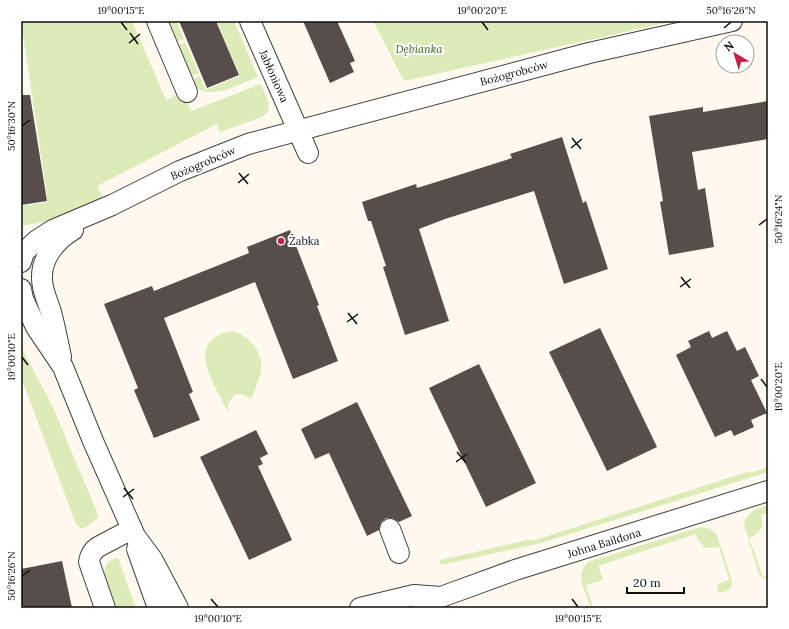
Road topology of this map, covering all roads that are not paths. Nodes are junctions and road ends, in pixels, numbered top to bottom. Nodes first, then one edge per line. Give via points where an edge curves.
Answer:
1 (157, 21) edge
2 (250, 21) edge
3 (732, 21) edge
4 (187, 92) dead end
5 (298, 130) junction
6 (308, 153) dead end
7 (112, 205) junction
8 (21, 262) edge
9 (21, 289) edge
10 (63, 368) junction
11 (768, 491) edge
12 (390, 529) dead end
13 (133, 532) junction
14 (399, 553) dead end
15 (441, 597) junction
16 (105, 608) edge
17 (158, 608) edge
18 (178, 608) edge
19 (360, 608) edge
20 (422, 608) edge

1 - 4 street
2 - 5 street, Jabłoniowa
3 - 5 street, Bożogrobców via 589,52
5 - 6 street
5 - 7 street, Bożogrobców via 248,144 180,171
7 - 8 street, Bożogrobców via 54,230 36,241 24,252
7 - 10 street, Bożogrobców via 56,243 43,268 42,280
9 - 10 street, Bożogrobców via 36,327
10 - 13 street, Bożogrobców
11 - 15 street, Johna Baildona via 515,570
12 - 14 street
13 - 16 street via 98,547 89,558
13 - 17 street, Bożogrobców via 139,558
13 - 18 street, Bożogrobców via 152,559
15 - 19 street, Johna Baildona via 414,595
15 - 20 street, Johna Baildona

